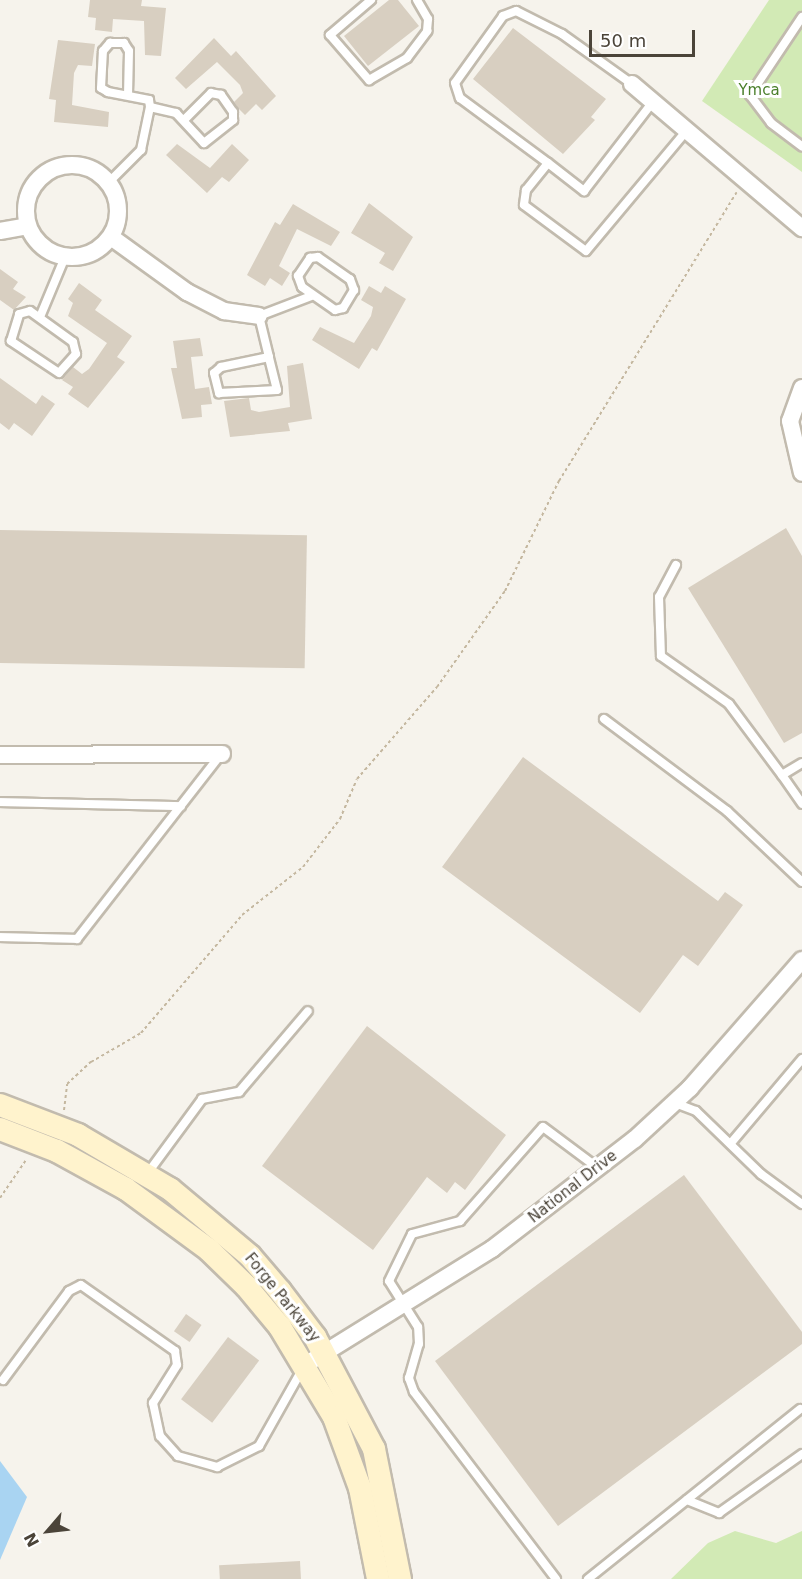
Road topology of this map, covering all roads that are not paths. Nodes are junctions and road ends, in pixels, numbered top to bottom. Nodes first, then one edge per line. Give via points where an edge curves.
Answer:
1 (371, 0) edge
2 (417, 0) edge
3 (802, 17) edge
4 (632, 84) joint
5 (128, 95) junction
6 (652, 103) junction
7 (150, 107) junction
8 (184, 120) junction
9 (687, 130) junction
10 (802, 146) edge
11 (548, 163) junction
12 (108, 183) junction
13 (28, 226) junction
14 (802, 228) edge
15 (0, 231) edge
16 (111, 237) junction
17 (65, 257) junction
18 (311, 296) junction
19 (259, 316) junction
20 (40, 317) junction
21 (269, 357) junction
22 (802, 388) edge
23 (802, 473) edge
24 (676, 565) dead end
25 (604, 719) dead end
26 (222, 754) joint
27 (0, 755) edge
28 (802, 764) edge
29 (782, 775) junction
30 (0, 802) edge
31 (802, 804) edge
32 (181, 806) junction
33 (802, 882) edge
34 (0, 937) edge
35 (802, 960) edge
36 (308, 1011) dead end
37 (802, 1059) edge
38 (675, 1102) junction
39 (0, 1105) edge
40 (59, 1121) junction
41 (0, 1129) edge
42 (731, 1143) junction
43 (35, 1148) junction
44 (598, 1168) junction
45 (147, 1174) junction
46 (133, 1194) junction
47 (802, 1204) edge
48 (402, 1307) junction
49 (324, 1353) junction
50 (305, 1365) junction
51 (3, 1380) dead end
52 (800, 1409) dead end
53 (802, 1454) edge
54 (687, 1500) junction
55 (378, 1579) edge
56 (400, 1579) edge
57 (556, 1579) edge
58 (588, 1579) edge

1 - 2 lane via 330,35 369,80 407,58 427,31 428,18
3 - 10 lane via 750,95 771,123
4 - 6 street
4 - 11 lane via 527,12 503,16 455,83 460,98
5 - 5 lane via 102,88 104,51 110,43 124,43 129,51
5 - 7 lane via 149,100
6 - 9 street
6 - 11 lane via 584,191
7 - 8 lane via 166,107
7 - 12 lane via 141,150
8 - 8 lane via 204,143 233,120 233,111 221,95 210,93
9 - 11 lane via 586,251 524,206 526,190
9 - 14 street
12 - 13 street via 85,167 57,167 44,174 28,197
12 - 16 street via 118,209
13 - 15 street
13 - 17 street via 42,246
16 - 17 street via 91,254
16 - 19 street via 187,292 224,311
17 - 20 lane
18 - 18 lane via 298,276 310,258 318,257 350,279 354,290 344,308 335,310
18 - 19 lane
19 - 21 lane
20 - 20 lane via 30,311 19,314 11,341 59,373 76,354 73,342
21 - 21 lane via 277,390 219,393 214,373 220,367
22 - 23 street via 790,421
24 - 29 lane via 659,597 661,656 729,704
25 - 33 lane via 727,811
26 - 27 street
26 - 32 lane
28 - 29 lane
29 - 31 lane
30 - 32 lane
32 - 34 lane via 77,939
35 - 38 street, National Drive
36 - 45 lane via 239,1092 202,1099
37 - 42 lane
38 - 42 lane via 696,1111
38 - 44 street, National Drive
39 - 40 street, Forge Parkway
40 - 43 lane
40 - 45 street, Forge Parkway
41 - 43 street, Forge Parkway
42 - 47 lane
43 - 46 street, Forge Parkway
44 - 48 street, National Drive via 492,1249
44 - 48 lane via 543,1126 460,1221 412,1234 389,1281
45 - 46 lane
45 - 49 street, Forge Parkway via 250,1256
46 - 50 street, Forge Parkway via 238,1279
48 - 49 street, National Drive
48 - 57 lane via 418,1327 420,1344 409,1378 414,1392
49 - 50 street, National Drive
49 - 56 street, Forge Parkway via 374,1449
50 - 51 lane via 259,1446 217,1467 178,1456 160,1436 153,1403 177,1365 175,1351 81,1285 69,1291
50 - 55 street, Forge Parkway via 334,1417 360,1488
52 - 54 lane
53 - 54 lane via 719,1513
54 - 58 lane

